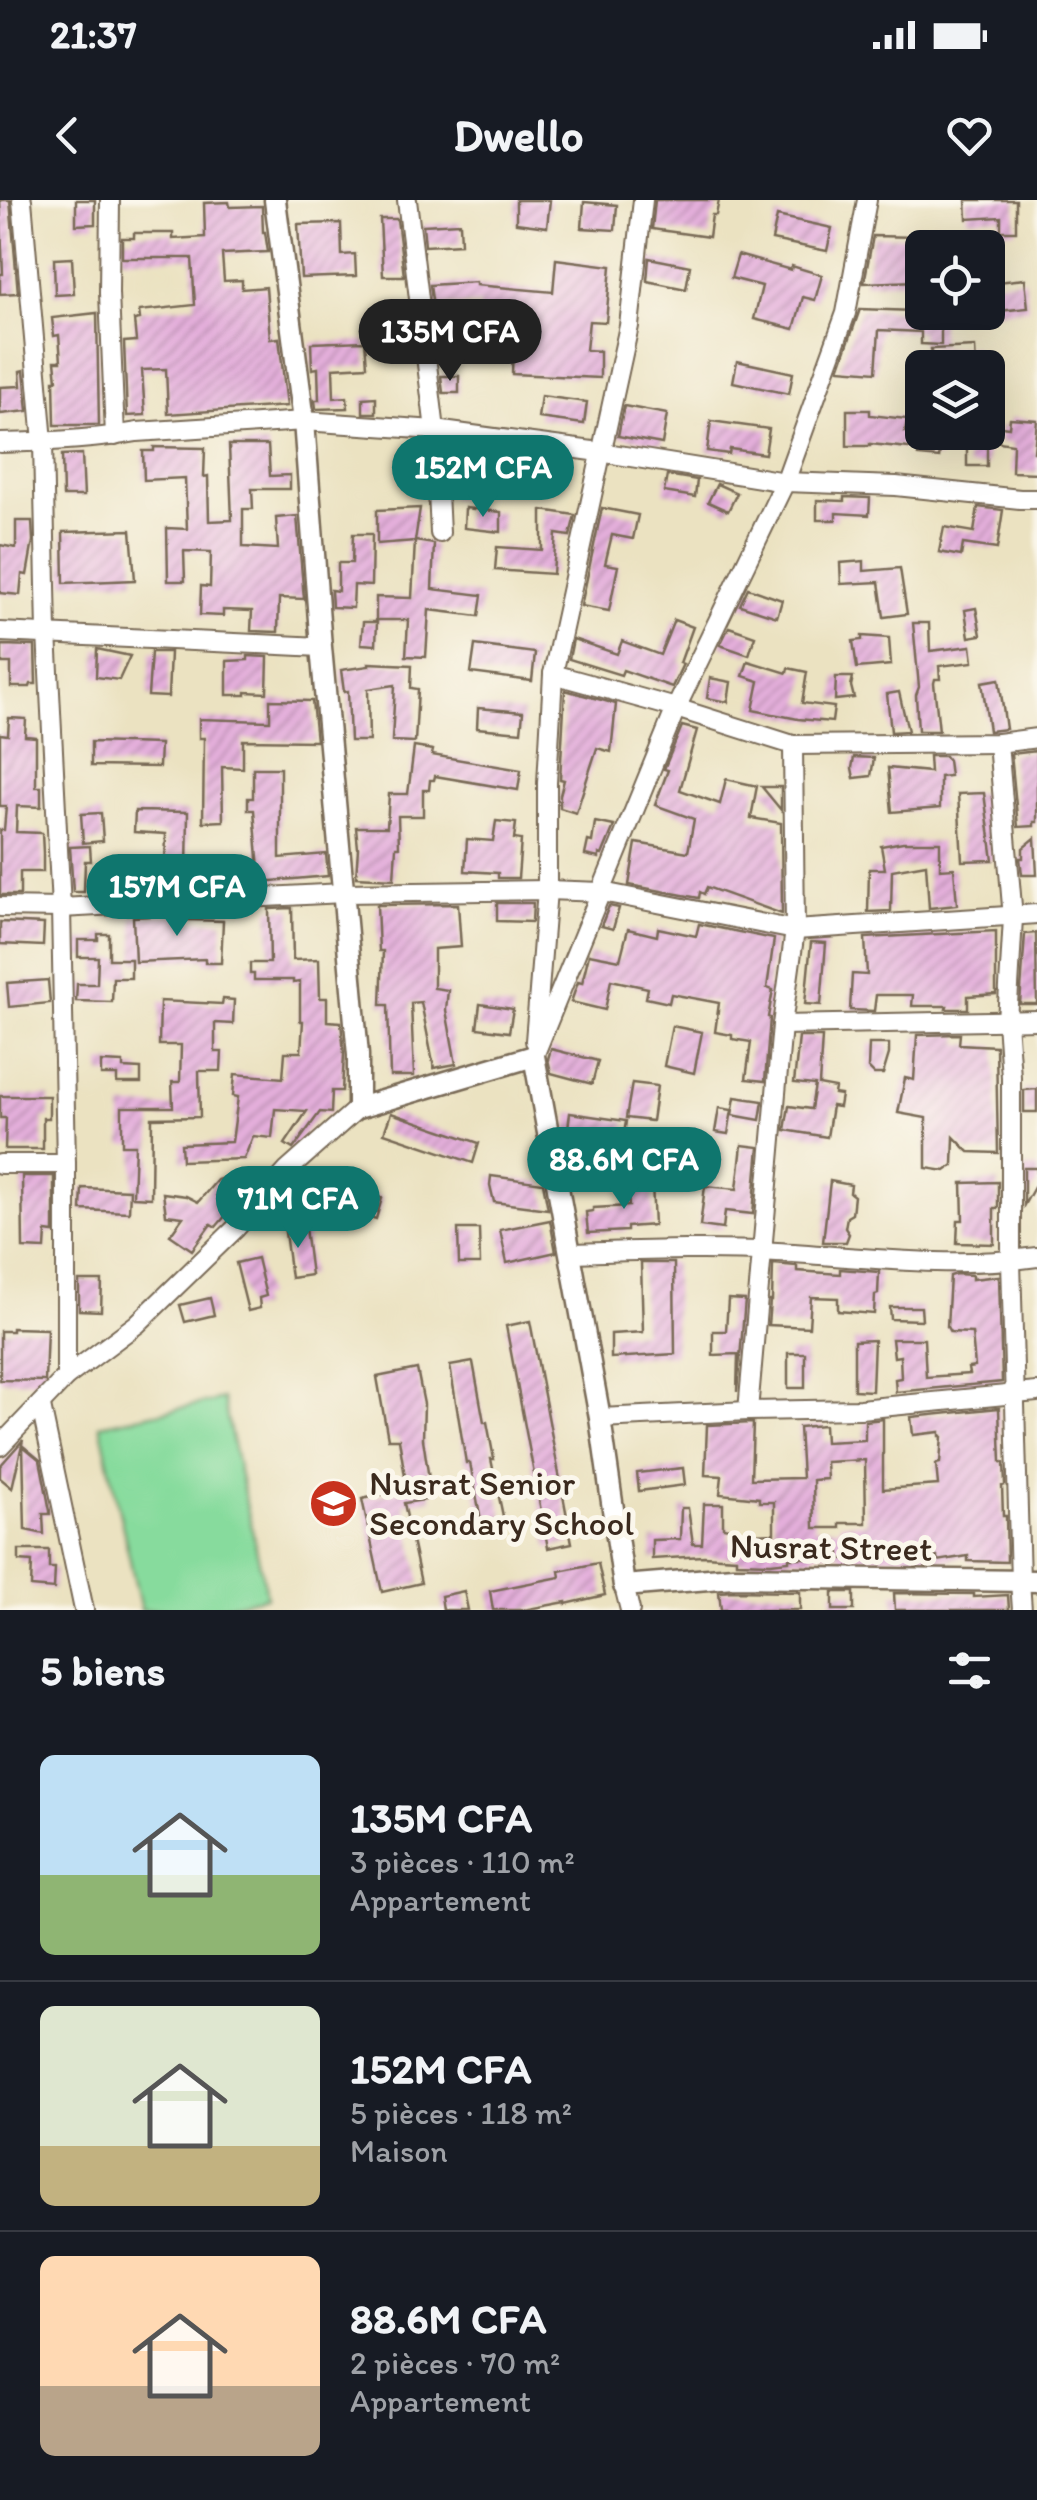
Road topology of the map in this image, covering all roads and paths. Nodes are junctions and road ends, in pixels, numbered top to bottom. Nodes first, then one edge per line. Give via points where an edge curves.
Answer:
1 (22, 200) edge
2 (110, 200) edge
3 (275, 200) edge
4 (407, 200) edge
5 (642, 200) edge
6 (867, 200) edge
7 (304, 422) junction
8 (435, 430) junction
9 (115, 436) junction
10 (43, 442) junction
11 (0, 443) edge
12 (600, 452) junction
13 (786, 482) junction
14 (1037, 499) edge
15 (440, 533) dead end
16 (0, 632) edge
17 (46, 632) junction
18 (321, 647) junction
19 (553, 674) junction
20 (676, 708) junction
21 (1037, 738) edge
22 (998, 743) junction
23 (792, 746) junction
24 (547, 890) junction
25 (602, 892) junction
26 (343, 893) junction
27 (0, 907) edge
28 (61, 908) junction
29 (1037, 914) edge
30 (1014, 918) junction
31 (796, 930) junction
32 (1007, 1020) junction
33 (1037, 1020) edge
34 (782, 1025) junction
35 (534, 1056) junction
36 (358, 1108) junction
37 (0, 1164) edge
38 (66, 1164) junction
39 (763, 1252) junction
40 (570, 1253) junction
41 (1037, 1257) edge
42 (1011, 1261) junction
43 (66, 1377) junction
44 (1037, 1392) edge
45 (1016, 1393) junction
46 (41, 1406) junction
47 (748, 1411) junction
48 (600, 1418) junction
49 (0, 1446) edge
50 (1028, 1581) edge
51 (624, 1586) junction
52 (626, 1609) edge
53 (84, 1610) edge
54 (1022, 1610) edge

1 - 10 street
2 - 9 street
3 - 7 street
4 - 8 street
5 - 12 street via 629,326
6 - 13 street via 846,313
7 - 8 street
7 - 9 street
7 - 18 street
8 - 12 street
8 - 15 street
9 - 10 street
10 - 11 street
10 - 17 street
12 - 13 street
12 - 19 street
13 - 14 street
13 - 20 street
16 - 17 street
17 - 18 street
17 - 28 street
18 - 26 street
19 - 20 street
19 - 24 street
20 - 23 street
20 - 25 street
21 - 22 street
22 - 23 street
22 - 30 street
23 - 31 street
24 - 25 street
24 - 26 street
24 - 35 street
25 - 31 street
25 - 35 street
26 - 28 street
26 - 36 street
27 - 28 street
28 - 38 street
29 - 30 street
30 - 31 street
30 - 32 street
31 - 34 street
32 - 33 street
32 - 34 street
32 - 42 street
34 - 39 street
35 - 36 street
35 - 40 street
36 - 43 street via 137,1324
37 - 38 street
38 - 43 street
39 - 40 street
39 - 42 street
39 - 47 street
40 - 48 street
41 - 42 street
42 - 45 street
43 - 46 street
44 - 45 street
45 - 47 street
45 - 50 street
46 - 49 street
46 - 53 street
47 - 48 street
48 - 51 street
50 - 51 street, Nusrat Street via 732,1577
50 - 54 street
51 - 52 street

